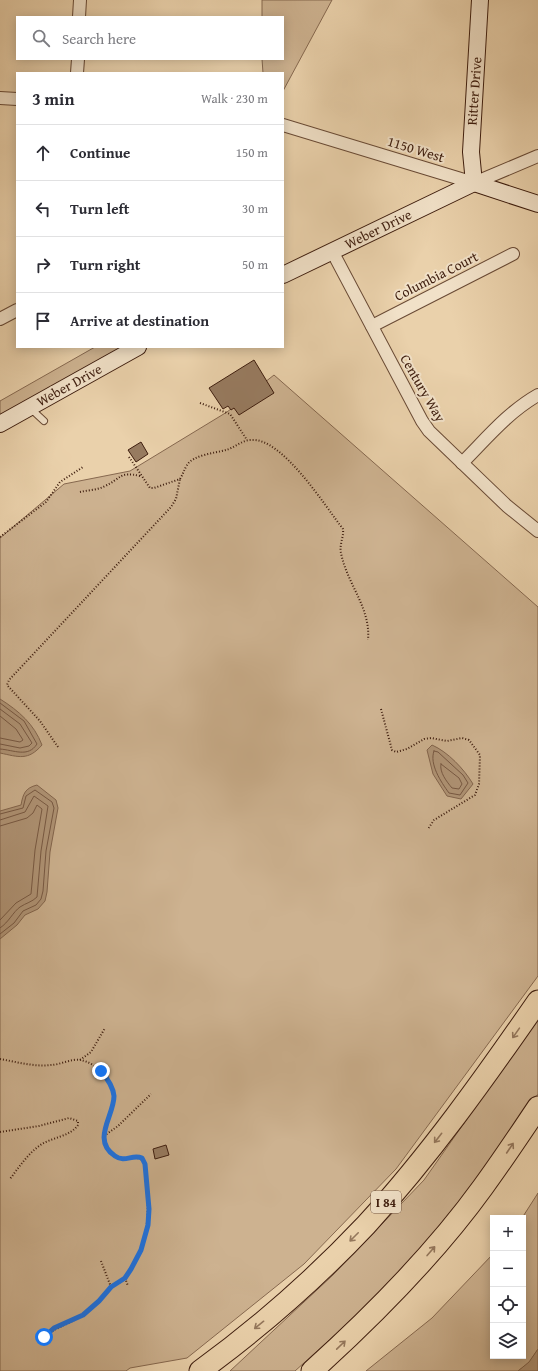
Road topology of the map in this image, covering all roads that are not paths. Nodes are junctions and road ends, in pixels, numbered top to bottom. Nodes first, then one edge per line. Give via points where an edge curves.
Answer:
1 (80, 0) edge
2 (480, 0) edge
3 (79, 16) edge
4 (78, 60) edge
5 (77, 72) edge
6 (0, 98) edge
7 (16, 99) edge
8 (284, 125) edge
9 (538, 156) edge
10 (474, 182) junction
11 (538, 204) edge
12 (332, 251) junction
13 (513, 254) dead end
14 (284, 275) edge
15 (16, 311) edge
16 (0, 319) edge
17 (372, 326) junction
18 (136, 348) edge
19 (538, 395) edge
20 (31, 409) junction
21 (44, 421) dead end
22 (0, 424) edge
23 (462, 463) junction
24 (538, 532) edge
25 (538, 1001) edge
26 (538, 1107) edge
27 (200, 1371) edge
28 (312, 1371) edge

1 - 3 street
2 - 10 street, Ritter Drive via 471,152
4 - 5 street
6 - 7 street
8 - 10 street, 1150 West
9 - 10 street
10 - 11 street
10 - 12 street, Weber Drive
12 - 14 street, Weber Drive
12 - 17 street, Century Way
13 - 17 street, Columbia Court
15 - 16 street
17 - 23 street, Century Way via 422,420
18 - 20 street, Weber Drive
19 - 23 street via 508,416
20 - 21 lane
20 - 22 street, Weber Drive
23 - 24 street, Century Way
25 -> 27 highway, I 84 via 476,1089 366,1225 261,1323
28 -> 26 highway via 395,1292 440,1241 482,1188

